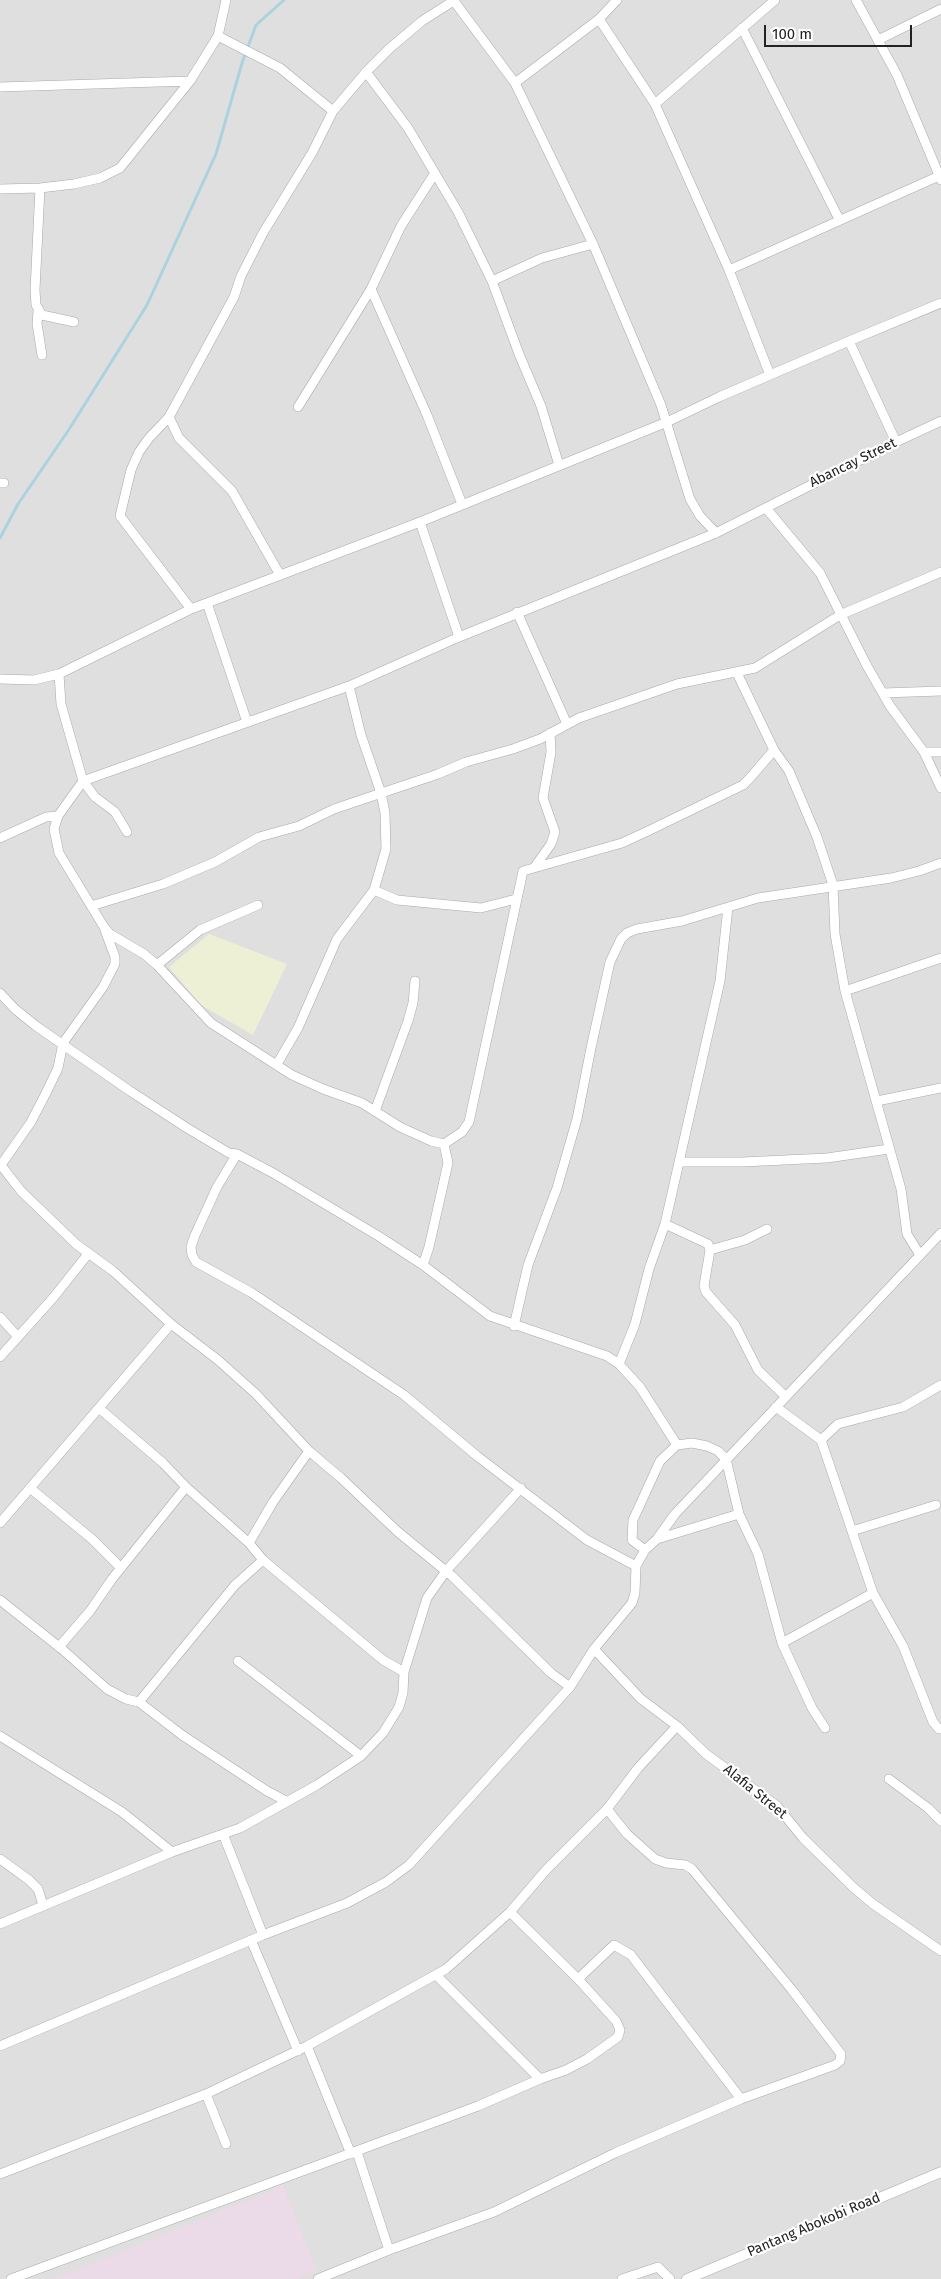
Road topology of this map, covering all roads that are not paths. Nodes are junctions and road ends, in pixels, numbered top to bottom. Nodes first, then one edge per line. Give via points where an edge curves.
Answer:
1 (226, 0) edge
2 (617, 0) edge
3 (775, 0) edge
4 (856, 0) edge
5 (455, 1) edge
6 (941, 9) edge
7 (599, 19) junction
8 (742, 28) junction
9 (218, 36) junction
10 (878, 40) junction
11 (366, 72) junction
12 (190, 81) junction
13 (515, 84) junction
14 (0, 86) edge
15 (655, 104) junction
16 (332, 111) junction
17 (435, 173) junction
18 (940, 178) edge
19 (40, 188) junction
20 (0, 189) edge
21 (839, 219) junction
22 (593, 244) junction
23 (729, 270) junction
24 (492, 281) junction
25 (371, 288) junction
26 (941, 303) edge
27 (38, 311) junction
28 (74, 322) dead end
29 (850, 341) junction
30 (42, 355) dead end
31 (770, 376) junction
32 (298, 407) dead end
33 (169, 418) junction
34 (941, 421) edge
35 (667, 422) junction
36 (896, 442) junction
37 (559, 465) junction
38 (462, 504) junction
39 (766, 508) junction
40 (420, 522) junction
41 (716, 533) junction
42 (941, 572) edge
43 (280, 575) junction
44 (207, 603) junction
45 (191, 609) junction
46 (518, 612) junction
47 (840, 615) junction
48 (459, 637) junction
49 (737, 673) junction
50 (59, 674) junction
51 (0, 679) edge
52 (349, 686) junction
53 (941, 691) edge
54 (883, 693) junction
55 (247, 722) junction
56 (567, 724) junction
57 (550, 733) junction
58 (774, 750) junction
59 (924, 752) junction
60 (941, 752) edge
61 (83, 781) junction
62 (941, 788) edge
63 (382, 793) junction
64 (58, 816) junction
65 (127, 832) dead end
66 (0, 838) edge
67 (941, 863) edge
68 (536, 865) junction
69 (833, 885) junction
70 (374, 890) junction
71 (516, 899) junction
72 (258, 905) dead end
73 (92, 906) junction
74 (728, 908) junction
75 (104, 927) junction
76 (941, 958) edge
77 (157, 965) junction
78 (415, 980) dead end
79 (845, 991) junction
80 (0, 993) edge
81 (63, 1043) junction
82 (277, 1064) junction
83 (941, 1088) edge
84 (877, 1101) junction
85 (375, 1111) junction
86 (444, 1144) junction
87 (889, 1149) junction
88 (237, 1154) junction
89 (679, 1162) junction
90 (1, 1164) edge
91 (666, 1224) junction
92 (766, 1229) dead end
93 (941, 1233) edge
94 (710, 1250) junction
95 (88, 1254) junction
96 (920, 1255) junction
97 (423, 1265) junction
98 (0, 1317) edge
99 (171, 1324) junction
100 (514, 1326) junction
101 (18, 1337) junction
102 (0, 1357) edge
103 (619, 1364) junction
104 (941, 1385) edge
105 (786, 1396) junction
106 (776, 1407) junction
107 (100, 1409) junction
108 (821, 1440) junction
109 (677, 1445) junction
110 (309, 1451) junction
111 (726, 1459) junction
112 (186, 1487) junction
113 (30, 1488) junction
114 (521, 1488) junction
115 (936, 1505) dead end
116 (739, 1514) junction
117 (0, 1523) edge
118 (852, 1531) junction
119 (657, 1539) junction
120 (249, 1543) junction
121 (645, 1550) junction
122 (264, 1560) junction
123 (636, 1566) junction
124 (122, 1568) junction
125 (446, 1572) junction
126 (874, 1593) junction
127 (0, 1600) edge
128 (782, 1643) junction
129 (59, 1647) junction
130 (594, 1649) junction
131 (238, 1661) dead end
132 (404, 1672) junction
133 (570, 1687) junction
134 (139, 1702) junction
135 (678, 1726) junction
136 (825, 1728) dead end
137 (941, 1729) edge
138 (0, 1736) edge
139 (361, 1756) junction
140 (889, 1779) dead end
141 (286, 1801) junction
142 (606, 1809) junction
143 (941, 1821) edge
144 (224, 1834) junction
145 (172, 1852) junction
146 (0, 1859) edge
147 (43, 1905) junction
148 (510, 1912) junction
149 (0, 1924) edge
150 (263, 1935) junction
151 (251, 1940) junction
152 (941, 1951) edge
153 (436, 1975) junction
154 (578, 1979) junction
155 (0, 2046) edge
156 (307, 2046) junction
157 (298, 2051) junction
158 (540, 2079) junction
159 (206, 2094) junction
160 (741, 2098) junction
161 (226, 2144) dead end
162 (354, 2153) junction
163 (941, 2172) edge
164 (0, 2174) edge
165 (389, 2250) junction
166 (11, 2279) edge
167 (318, 2279) edge
168 (622, 2279) edge
169 (670, 2279) edge
170 (687, 2279) edge

1 - 9 street
2 - 7 street
3 - 8 street
4 - 10 street
5 - 11 street via 422,22
5 - 13 street
6 - 10 street
7 - 13 street
7 - 15 street
8 - 15 street
8 - 21 street
9 - 12 street
9 - 16 street via 280,68
10 - 18 street via 897,75
11 - 16 street
11 - 17 street via 398,114
12 - 14 street
12 - 19 street via 120,168 100,178
13 - 22 street
15 - 23 street
16 - 33 street via 312,153 263,233 234,297
17 - 24 street
17 - 25 street via 401,226
18 - 21 street
19 - 20 street
19 - 27 street via 35,290
21 - 23 street
22 - 24 street via 542,258
22 - 35 street
23 - 31 street
24 - 37 street via 541,406
25 - 32 street
25 - 38 street
26 - 29 street
27 - 28 street via 42,315
27 - 30 street
29 - 31 street
29 - 36 street
31 - 35 street
33 - 43 street via 179,438 232,491
33 - 45 street via 139,452 131,470 120,516
34 - 36 street, Abancay Street
35 - 37 street
35 - 41 street via 690,500
36 - 39 street, Abancay Street
37 - 38 street
38 - 40 street
39 - 41 street, Abancay Street
39 - 47 street via 820,573
40 - 43 street
40 - 48 street
41 - 46 street, Abancay Street
42 - 47 street
43 - 44 street
44 - 45 street
44 - 55 street
45 - 50 street
46 - 48 street, Abancay Street
46 - 56 street
47 - 49 street via 764,664
47 - 54 street
48 - 52 street, Abancay Street
49 - 56 street via 661,689
49 - 58 street
50 - 51 street via 34,680
50 - 61 street via 61,704
52 - 55 street, Abancay Street
52 - 63 street via 361,735
53 - 54 street
54 - 59 street
55 - 61 street, Abancay Street
56 - 57 street
57 - 63 street via 513,749 466,762
57 - 68 street via 543,798 555,832 551,844
58 - 68 street via 742,784 648,831 598,850
58 - 69 street via 789,771
59 - 60 street
59 - 62 street
61 - 64 street
61 - 65 street via 95,797 115,812
63 - 70 street via 386,849
63 - 73 street via 334,809 299,826 259,837 172,881
64 - 66 street via 46,817
64 - 73 street via 54,829 59,853
67 - 69 street via 891,878
68 - 71 street via 523,870
69 - 74 street via 774,894
69 - 79 street via 835,934
70 - 71 street via 397,900 482,908
70 - 82 street via 336,939 298,1028
71 - 86 street via 469,1122 462,1132
72 - 77 street via 200,930
73 - 75 street
74 - 89 street via 720,981
74 - 100 street via 637,929 627,933 616,948 590,1048 577,1119 557,1188 528,1265
75 - 77 street
75 - 81 street via 116,957 115,964 103,987
76 - 79 street
77 - 82 street via 211,1023
78 - 85 street via 408,1022
79 - 84 street
80 - 81 street via 14,1009
81 - 88 street via 179,1123 229,1153
81 - 90 street via 58,1068 46,1094 31,1122
82 - 85 street via 292,1075
83 - 84 street
84 - 87 street
85 - 86 street via 400,1127
86 - 97 street via 448,1163
87 - 89 street via 828,1158
87 - 96 street via 901,1189 907,1234
88 - 97 street via 274,1173
88 - 114 street via 217,1187 195,1235 191,1247 196,1262 252,1293 404,1395
89 - 91 street
90 - 95 street via 21,1191
91 - 94 street via 708,1244
91 - 103 street
92 - 94 street via 745,1240
93 - 96 street
94 - 105 street via 706,1292 735,1325 758,1370
95 - 99 street via 143,1296
95 - 101 street
96 - 105 street
97 - 100 street via 490,1316
98 - 101 street
99 - 107 street
99 - 110 street via 256,1394
100 - 103 street via 599,1352
101 - 102 street
103 - 109 street via 652,1403
104 - 108 street via 903,1407 838,1424
105 - 106 street
106 - 108 street
106 - 111 street
107 - 112 street
107 - 113 street
108 - 118 street
109 - 111 street via 707,1446
109 - 121 street via 660,1461 633,1520 632,1540
110 - 120 street
110 - 125 street
111 - 116 street
111 - 119 street via 675,1514
112 - 120 street
112 - 124 street
113 - 117 street
113 - 124 street
114 - 123 street via 587,1540
114 - 125 street
115 - 118 street
116 - 119 street
116 - 128 street via 758,1554
118 - 126 street
119 - 121 street
120 - 122 street
121 - 123 street
122 - 132 street via 383,1660
122 - 134 street via 234,1585
123 - 130 street via 632,1603
124 - 129 street
125 - 132 street via 427,1598
125 - 133 street via 512,1632 551,1673
126 - 128 street
126 - 137 street via 903,1646 933,1722
127 - 129 street
128 - 136 street via 812,1708
129 - 134 street via 107,1689
130 - 133 street
130 - 135 street, Alafia Street via 630,1690
131 - 139 street
132 - 139 street via 399,1707 383,1733
133 - 150 street via 409,1865 347,1903
134 - 141 street via 182,1736
135 - 142 street via 638,1768
135 - 152 street, Alafia Street via 706,1754 777,1806 803,1838 854,1888
138 - 145 street via 122,1812
139 - 141 street
140 - 143 street
141 - 144 street via 257,1820
142 - 148 street
142 - 160 street via 627,1834 655,1858 692,1869 841,2054 835,2065
144 - 145 street
144 - 150 street
145 - 147 street
146 - 147 street via 38,1888
147 - 149 street
148 - 153 street
148 - 154 street
150 - 151 street
151 - 155 street
151 - 157 street
153 - 156 street
153 - 158 street
154 - 158 street via 616,2021 620,2030 618,2037 573,2067
154 - 160 street via 614,1945 631,1955
156 - 157 street
156 - 162 street
157 - 159 street
158 - 162 street
159 - 161 street
159 - 164 street
160 - 165 street via 615,2153 494,2212
162 - 165 street
162 - 166 street
163 - 170 street, Pantang Abokobi Road
165 - 167 street
168 - 169 street via 658,2267

